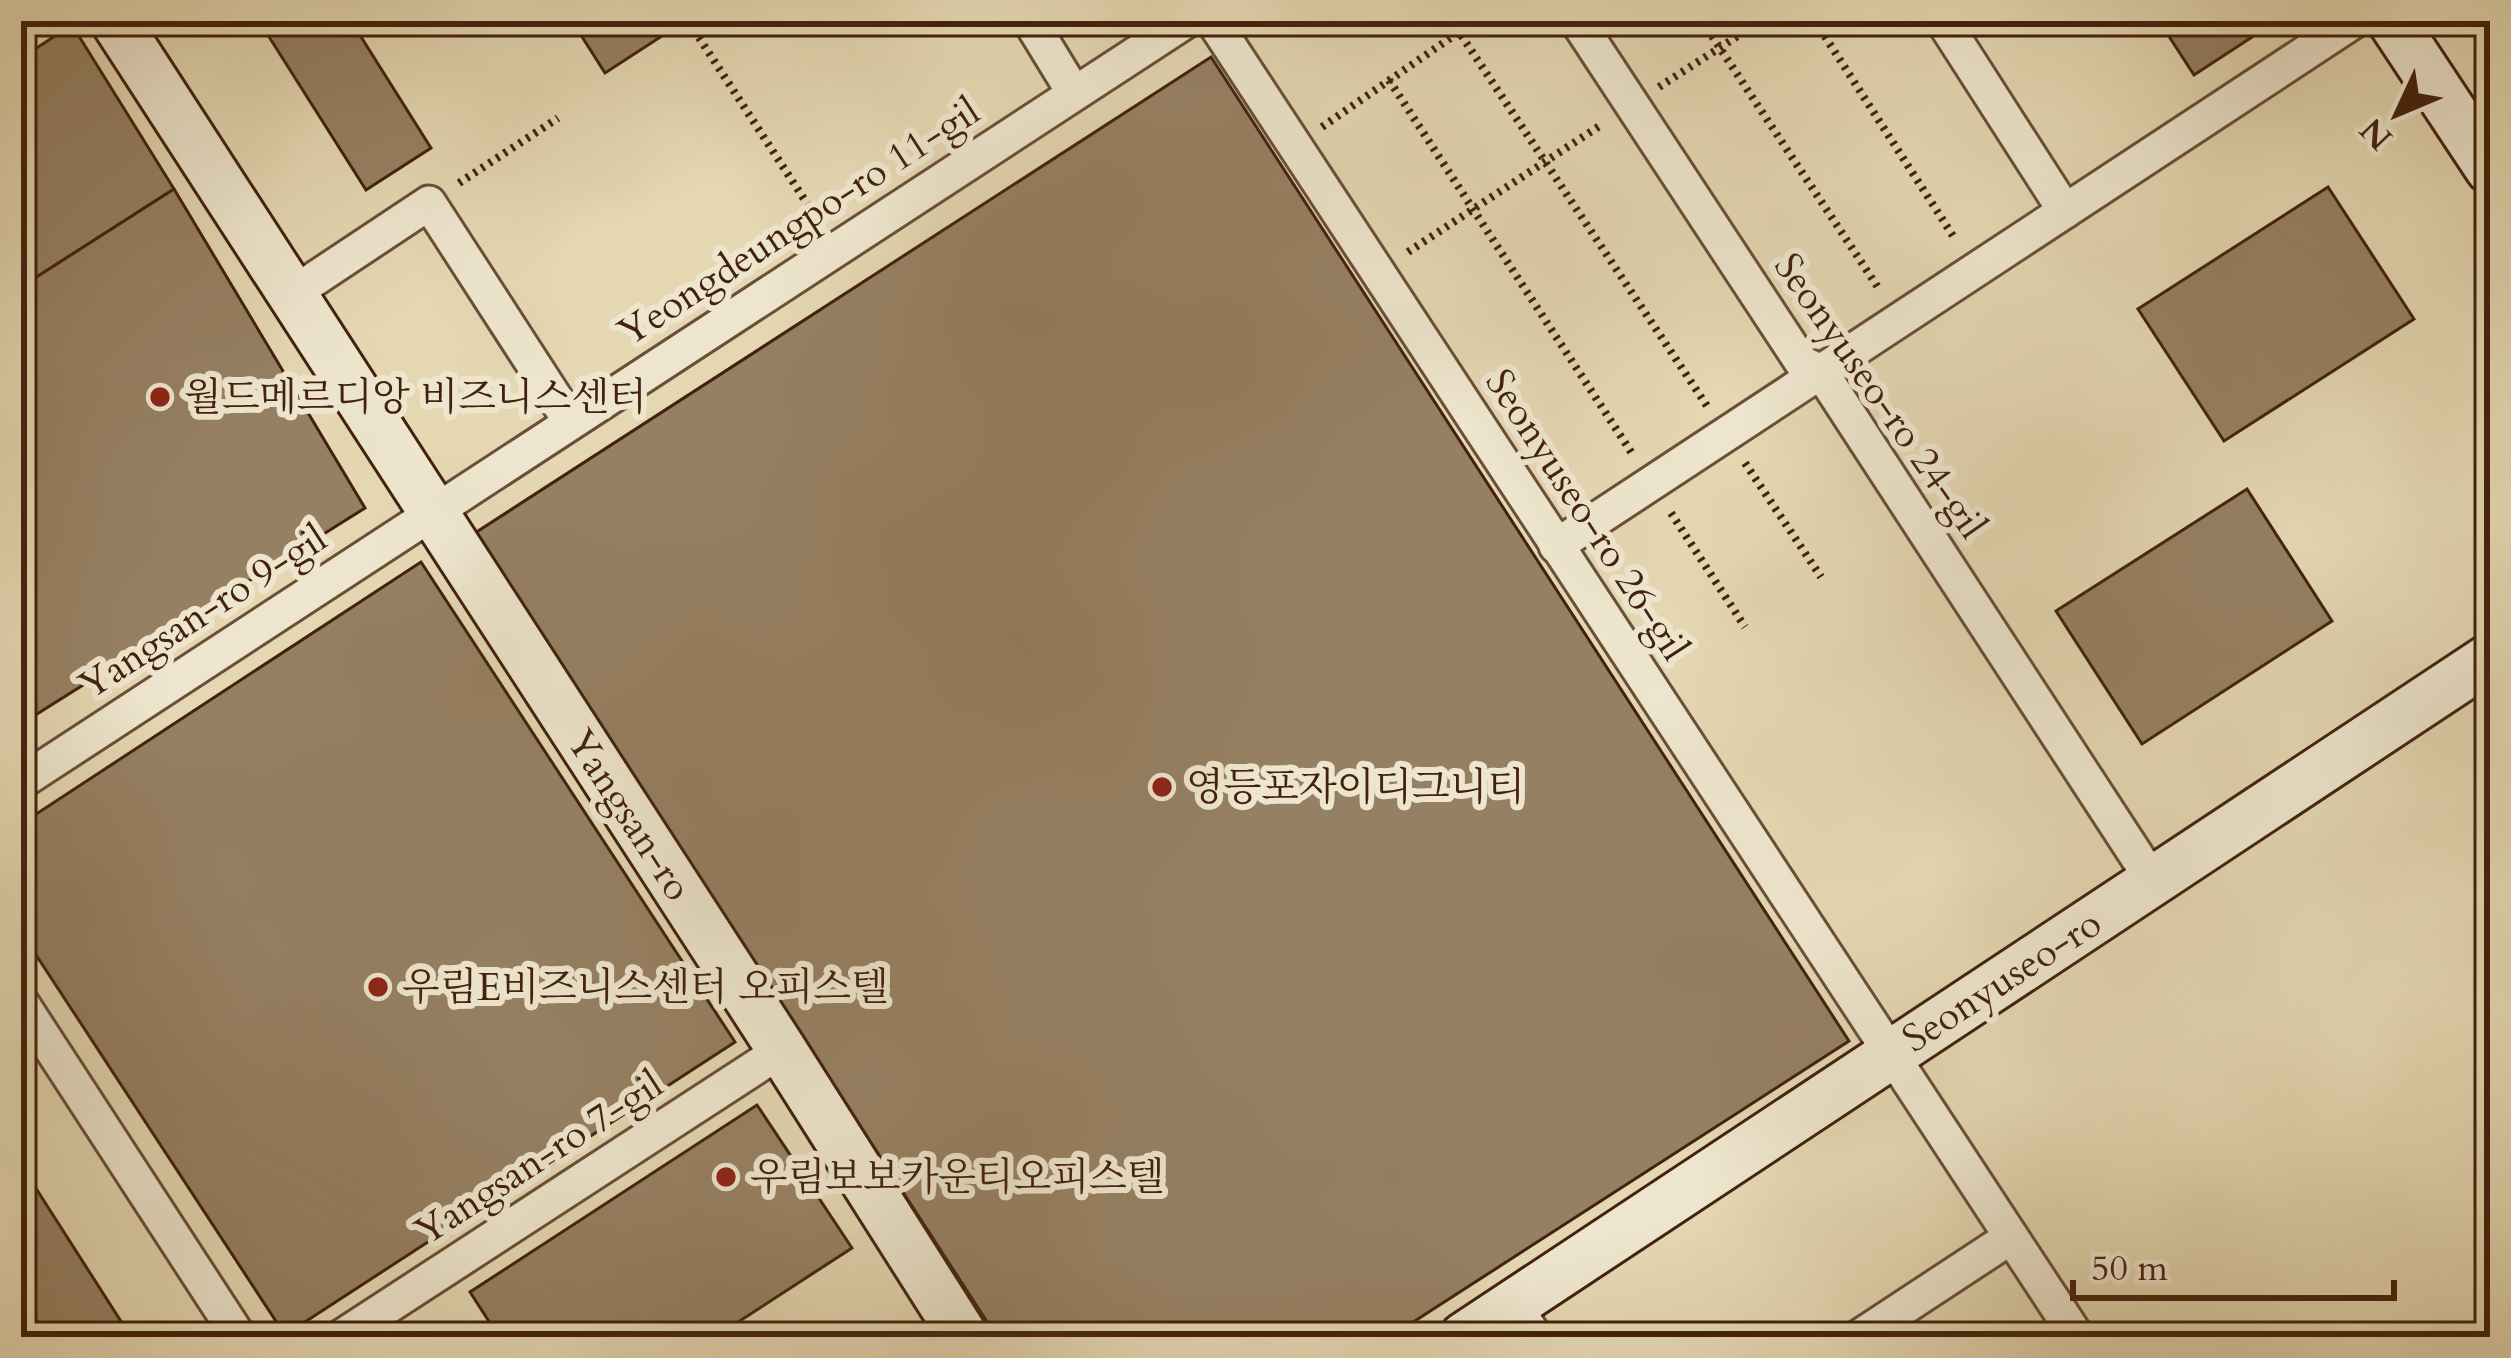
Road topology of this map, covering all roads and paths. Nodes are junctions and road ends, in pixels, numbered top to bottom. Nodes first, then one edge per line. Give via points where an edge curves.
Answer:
1 (116, 21) edge
2 (1030, 21) edge
3 (1186, 21) edge
4 (1213, 21) edge
5 (1577, 21) edge
6 (1702, 21) edge
7 (1761, 21) edge
8 (1816, 21) edge
9 (1943, 21) edge
10 (2354, 21) edge
11 (2392, 21) edge
12 (694, 30) dead end
13 (1720, 48) junction
14 (1389, 80) junction
15 (1074, 94) junction
16 (1632, 105) junction
17 (558, 118) dead end
18 (1295, 147) junction
19 (1545, 162) junction
20 (2490, 169) edge
21 (429, 203) junction
22 (1473, 209) junction
23 (2065, 211) junction
24 (836, 248) junction
25 (1975, 270) junction
26 (1377, 272) junction
27 (292, 294) junction
28 (1899, 321) junction
29 (1821, 372) junction
30 (570, 422) junction
31 (1726, 434) junction
32 (1652, 483) junction
33 (432, 512) junction
34 (1556, 546) junction
35 (1820, 577) dead end
36 (1745, 627) dead end
37 (2490, 658) edge
38 (21, 782) edge
39 (2153, 881) junction
40 (21, 1002) edge
41 (782, 1050) junction
42 (1892, 1054) junction
43 (2011, 1237) junction
44 (1524, 1321) edge
45 (239, 1337) edge
46 (340, 1337) edge
47 (964, 1337) edge
48 (1464, 1337) edge
49 (1859, 1337) edge
50 (2077, 1337) edge

1 - 27 street, Yangsan-ro
2 - 15 street
3 - 15 street, Yeongdeungpo-ro 11-gil
4 - 18 street, Seonyuseo-ro 26-gil
5 - 16 street, Seonyuseo-ro 24-gil
6 - 13 path
7 - 13 path
8 - 25 path
9 - 23 street
10 - 23 street
11 - 20 street
12 - 24 path
13 - 16 path
13 - 28 path
14 - 18 path
14 - 19 path via 1460,32
14 - 22 path
15 - 24 street, Yeongdeungpo-ro 11-gil
16 - 19 path
16 - 29 street, Seonyuseo-ro 24-gil via 1802,363
17 - 21 path
18 - 26 street, Seonyuseo-ro 26-gil
19 - 22 path
19 - 31 path
21 - 27 street
21 - 30 street
22 - 26 path
22 - 32 path
23 - 25 street
24 - 30 street, Yeongdeungpo-ro 11-gil
25 - 28 street
26 - 34 street, Seonyuseo-ro 26-gil
27 - 33 street, Yangsan-ro
28 - 29 street
29 - 31 street
29 - 39 street, Seonyuseo-ro 24-gil
30 - 33 street, Yeongdeungpo-ro 11-gil
31 - 32 street
31 - 35 path
32 - 34 street
32 - 36 path
33 - 38 street, Yangsan-ro 9-gil
33 - 41 street, Yangsan-ro
34 - 42 street, Seonyuseo-ro 26-gil
37 - 39 street, Seonyuseo-ro
39 - 42 street, Seonyuseo-ro
40 - 45 street
41 - 46 street, Yangsan-ro 7-gil
41 - 47 street, Yangsan-ro
42 - 43 street, Seonyuseo-ro 26-gil
42 - 44 street, Seonyuseo-ro
43 - 49 street
43 - 50 street, Seonyuseo-ro 26-gil
44 - 48 street, Seonyuseo-ro

